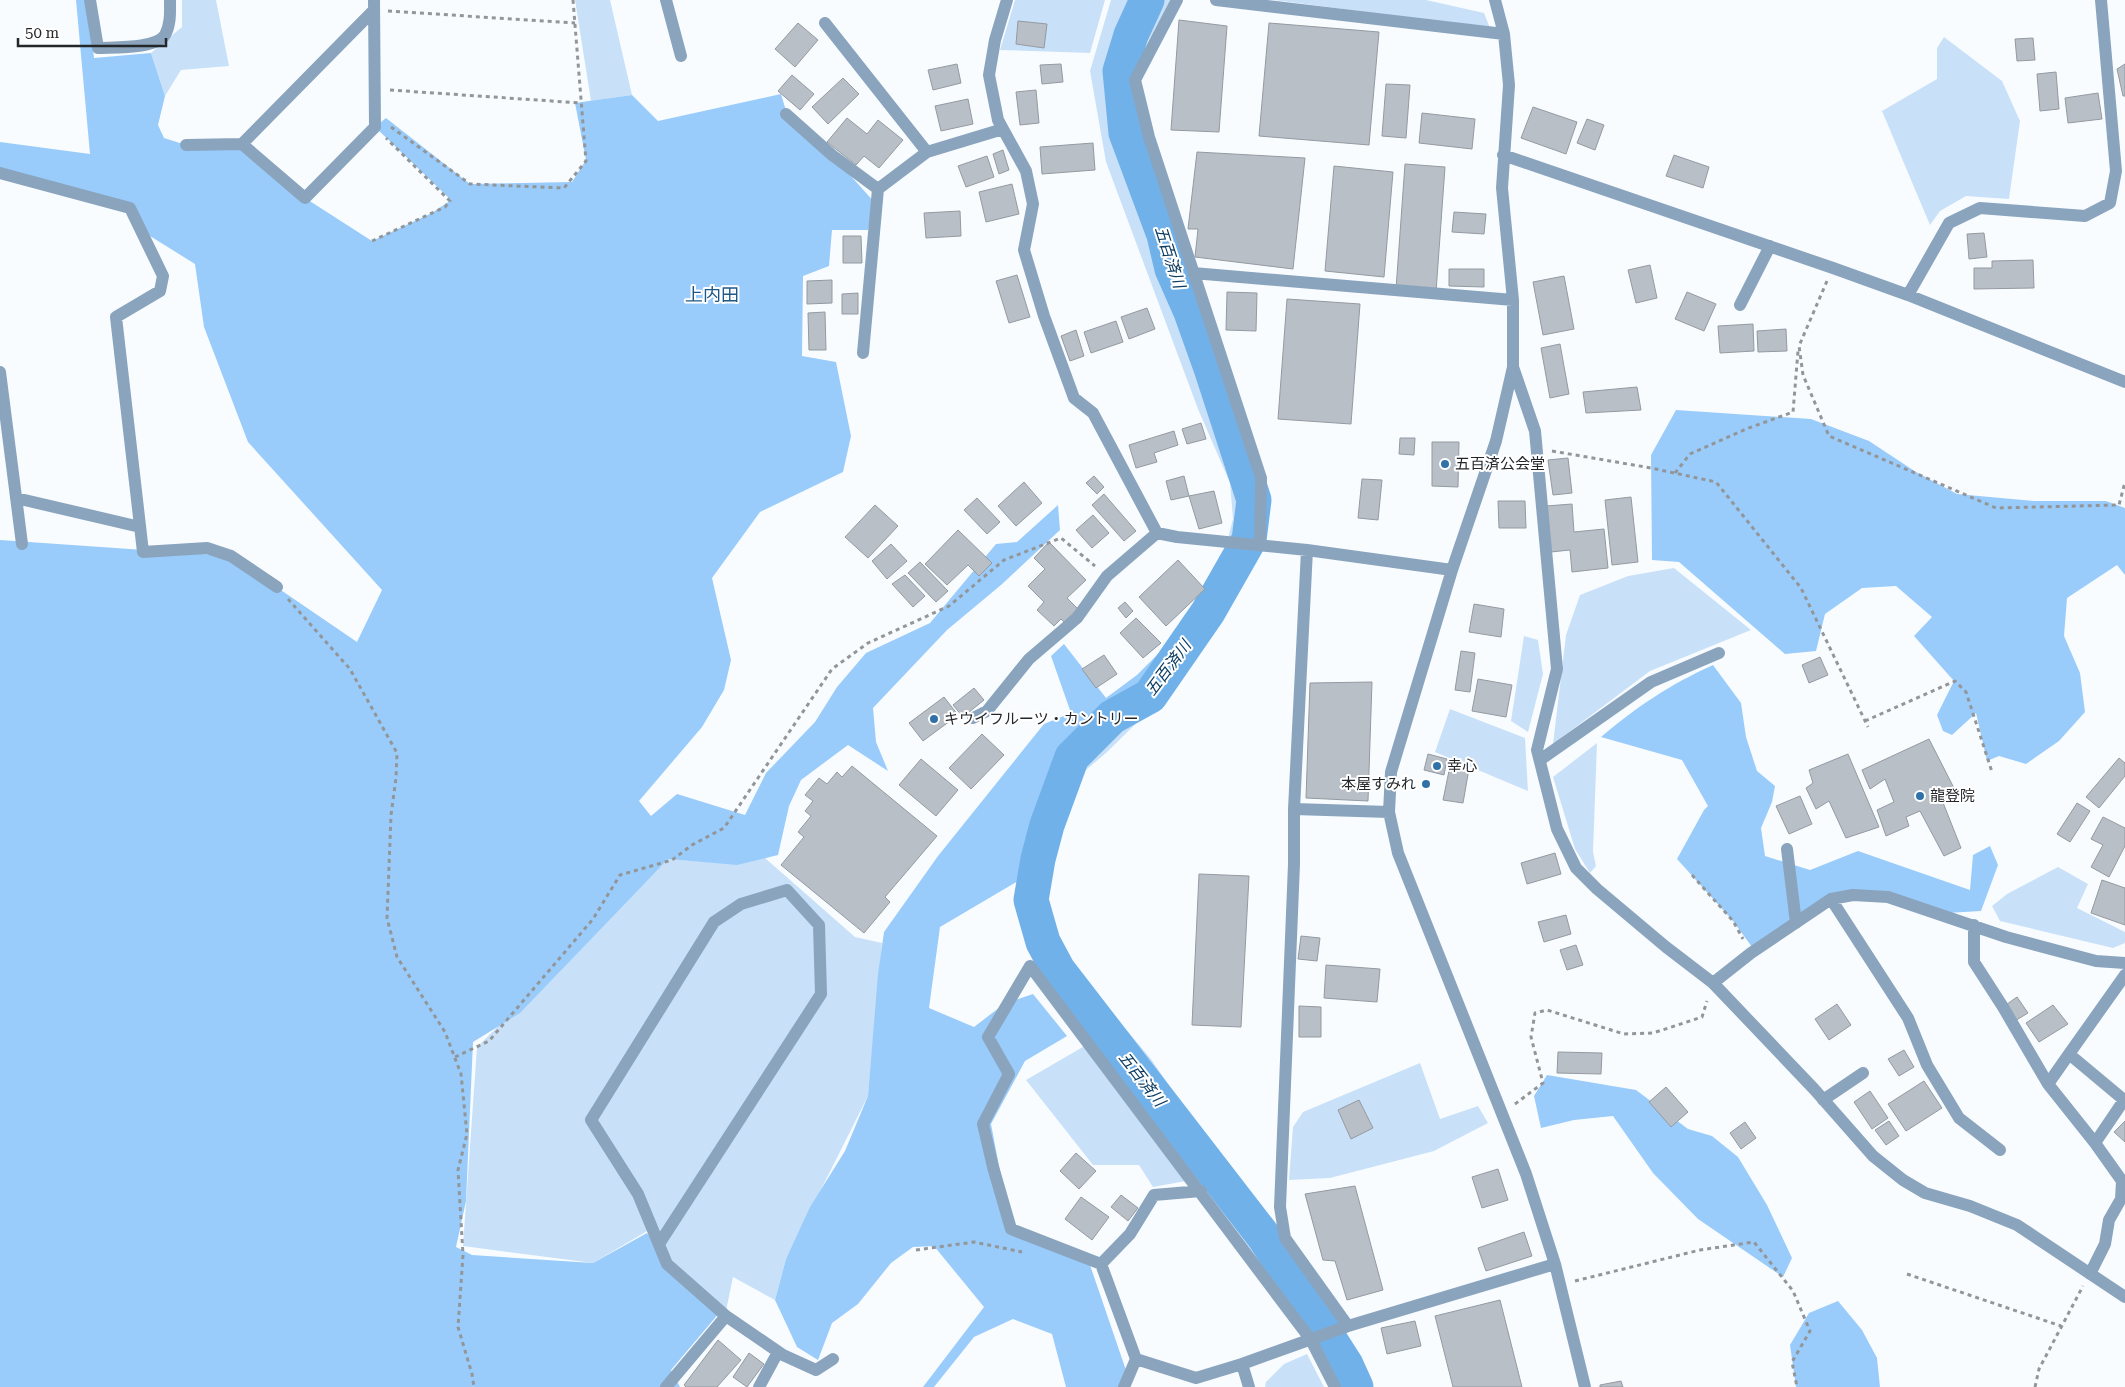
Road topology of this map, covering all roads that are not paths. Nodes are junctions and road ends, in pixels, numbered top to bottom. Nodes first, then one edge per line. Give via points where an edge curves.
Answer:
1 (90, 0) edge
2 (170, 0) edge
3 (666, 0) edge
4 (1007, 0) edge
5 (1177, 0) edge
6 (1216, 0) edge
7 (1495, 0) edge
8 (2101, 0) edge
9 (374, 5) edge
10 (825, 24) dead end
11 (1504, 34) junction
12 (681, 56) dead end
13 (786, 114) dead end
14 (1003, 129) junction
15 (242, 144) junction
16 (186, 145) dead end
17 (927, 152) junction
18 (1503, 155) junction
19 (0, 173) edge
20 (878, 189) junction
21 (1770, 246) junction
22 (1193, 273) junction
23 (1908, 295) junction
24 (1513, 300) junction
25 (1740, 305) dead end
26 (863, 354) dead end
27 (1513, 367) junction
28 (0, 372) edge
29 (2125, 382) edge
30 (16, 498) junction
31 (140, 527) junction
32 (1157, 533) junction
33 (22, 544) dead end
34 (1260, 545) junction
35 (1308, 550) junction
36 (1452, 570) junction
37 (277, 587) road end
38 (1719, 653) dead end
39 (973, 718) dead end
40 (1540, 760) junction
41 (1294, 809) junction
42 (1389, 812) junction
43 (1788, 849) dead end
44 (1831, 900) junction
45 (1796, 923) junction
46 (1974, 925) junction
47 (2125, 963) edge
48 (2124, 977) edge
49 (1713, 984) junction
50 (2069, 1054) junction
51 (1863, 1073) dead end
52 (2048, 1084) junction
53 (1823, 1100) junction
54 (2095, 1143) junction
55 (2000, 1150) dead end
56 (1201, 1191) junction
57 (659, 1244) junction
58 (1101, 1264) junction
59 (1555, 1264) junction
60 (2090, 1274) junction
61 (2125, 1297) edge
62 (726, 1316) junction
63 (1348, 1326) junction
64 (1311, 1340) junction
65 (778, 1352) junction
66 (833, 1359) dead end
67 (1136, 1359) junction
68 (1242, 1364) junction
69 (666, 1387) edge
70 (758, 1387) edge
71 (1124, 1387) edge
72 (1249, 1387) edge
73 (1335, 1387) edge
74 (1585, 1387) edge

1 - 2 street via 98,48 151,44 164,36 169,23
3 - 12 street
4 - 14 street via 989,75 998,120
5 - 22 street via 1135,80 1149,137
6 - 11 street
7 - 11 street
8 - 23 street via 2116,171 2110,202 2085,216 1980,208 1949,223
9 - 15 street
9 - 15 street via 375,121 306,198
10 - 17 street
11 - 18 street via 1509,85
13 - 20 street via 832,155
14 - 17 street
14 - 32 street via 1026,171 1033,204 1024,250 1074,398 1094,413
15 - 16 street
17 - 20 street
18 - 21 street
18 - 24 street via 1502,188
19 - 31 street via 130,208 163,276 160,291 116,316
20 - 26 street
21 - 23 street
21 - 25 street
22 - 24 street
22 - 34 street via 1261,478
23 - 29 street
24 - 27 street
27 - 36 street via 1496,441
27 - 40 street via 1535,431 1557,669 1537,750
28 - 30 street
30 - 31 street
30 - 33 street
31 - 37 street via 143,552 207,548 231,556
32 - 34 street
32 - 39 street via 1107,576 1078,618 1029,659 987,711
34 - 35 street
35 - 36 street
35 - 41 street
36 - 42 street via 1391,772
38 - 40 street via 1651,682
40 - 49 street via 1557,829 1576,868
41 - 42 street
41 - 63 street via 1280,1206 1285,1238
42 - 59 street via 1401,862 1526,1174
43 - 45 street
44 - 45 street
44 - 46 street via 1852,895 1888,896
44 - 55 street via 1908,1018 1927,1065 1959,1118
45 - 49 street
46 - 47 street via 2096,961
46 - 52 street via 1974,962
48 - 50 street
49 - 53 street
50 - 52 street
50 - 54 street via 2124,1100
51 - 53 street
52 - 54 street
53 - 60 street via 1873,1156 1903,1180 1925,1194 1970,1206 2017,1225
54 - 60 street via 2122,1181 2121,1199 2109,1220 2105,1244
56 - 58 street via 1154,1195 1130,1234
56 - 58 street via 1030,966 988,1037 1009,1074 984,1124 993,1167 1011,1229
56 - 64 street
57 - 57 street via 638,1194 591,1120 714,922 741,904 787,890 818,925 821,994
57 - 62 street via 667,1264
58 - 67 street
59 - 63 street
59 - 74 street
60 - 61 street
62 - 65 street
62 - 69 street
63 - 64 street
64 - 68 street
64 - 73 street
65 - 66 street via 816,1370
65 - 70 street
67 - 68 street via 1196,1378
67 - 71 street
68 - 72 street

